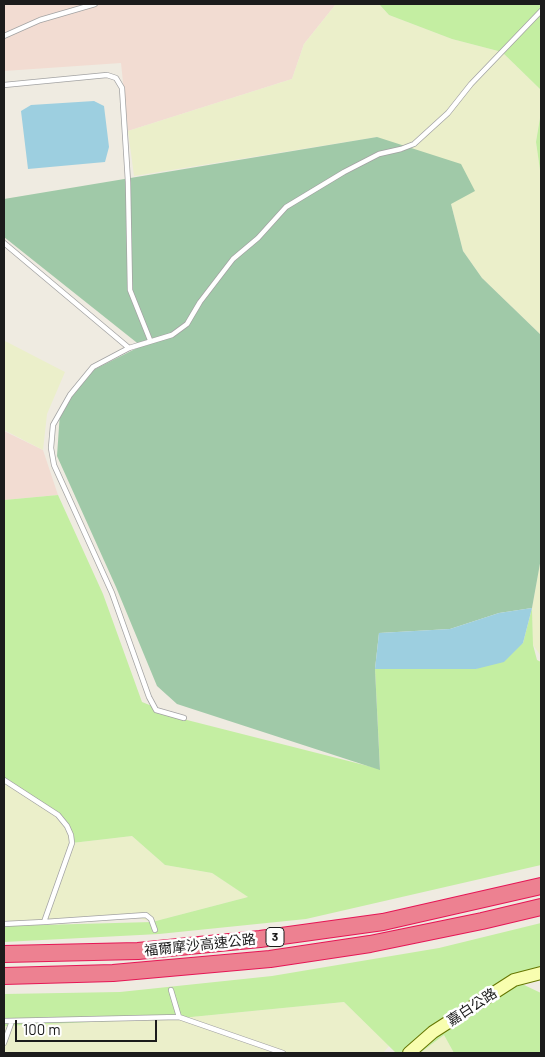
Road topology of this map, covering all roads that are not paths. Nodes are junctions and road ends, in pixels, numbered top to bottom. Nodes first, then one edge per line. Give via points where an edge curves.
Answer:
1 (95, 4) edge
2 (541, 11) edge
3 (4, 36) edge
4 (4, 85) edge
5 (4, 243) edge
6 (150, 340) junction
7 (129, 348) junction
8 (184, 718) dead end
9 (4, 780) edge
10 (541, 886) edge
11 (541, 907) edge
12 (44, 922) junction
13 (4, 924) edge
14 (155, 930) dead end
15 (4, 954) edge
16 (541, 973) edge
17 (4, 976) edge
18 (170, 990) dead end
19 (179, 1018) junction
20 (4, 1021) edge
21 (12, 1021) junction
22 (4, 1043) edge
23 (283, 1053) edge
24 (410, 1053) edge

1 - 3 lane via 40,20
2 - 6 lane via 471,84 448,113 414,144 379,154 286,207 258,238 233,259 187,324 172,335
4 - 6 lane via 107,75 116,78 122,88 130,290
5 - 7 lane
6 - 7 lane
7 - 8 lane via 93,367 70,395 53,425 51,448 54,464 112,593 149,697 156,710
9 - 12 lane via 58,816 71,835 72,843
10 - 15 highway, 福爾摩沙高速公路 / 3 via 383,922 260,939 138,951
11 - 17 highway, 福爾摩沙高速公路 / 3 via 370,944 270,959 113,973
12 - 13 lane
12 - 14 lane via 146,915
16 - 24 main road, 嘉白公路 via 514,980 433,1032
18 - 19 lane
19 - 21 lane
19 - 23 lane
20 - 21 lane
21 - 22 lane

